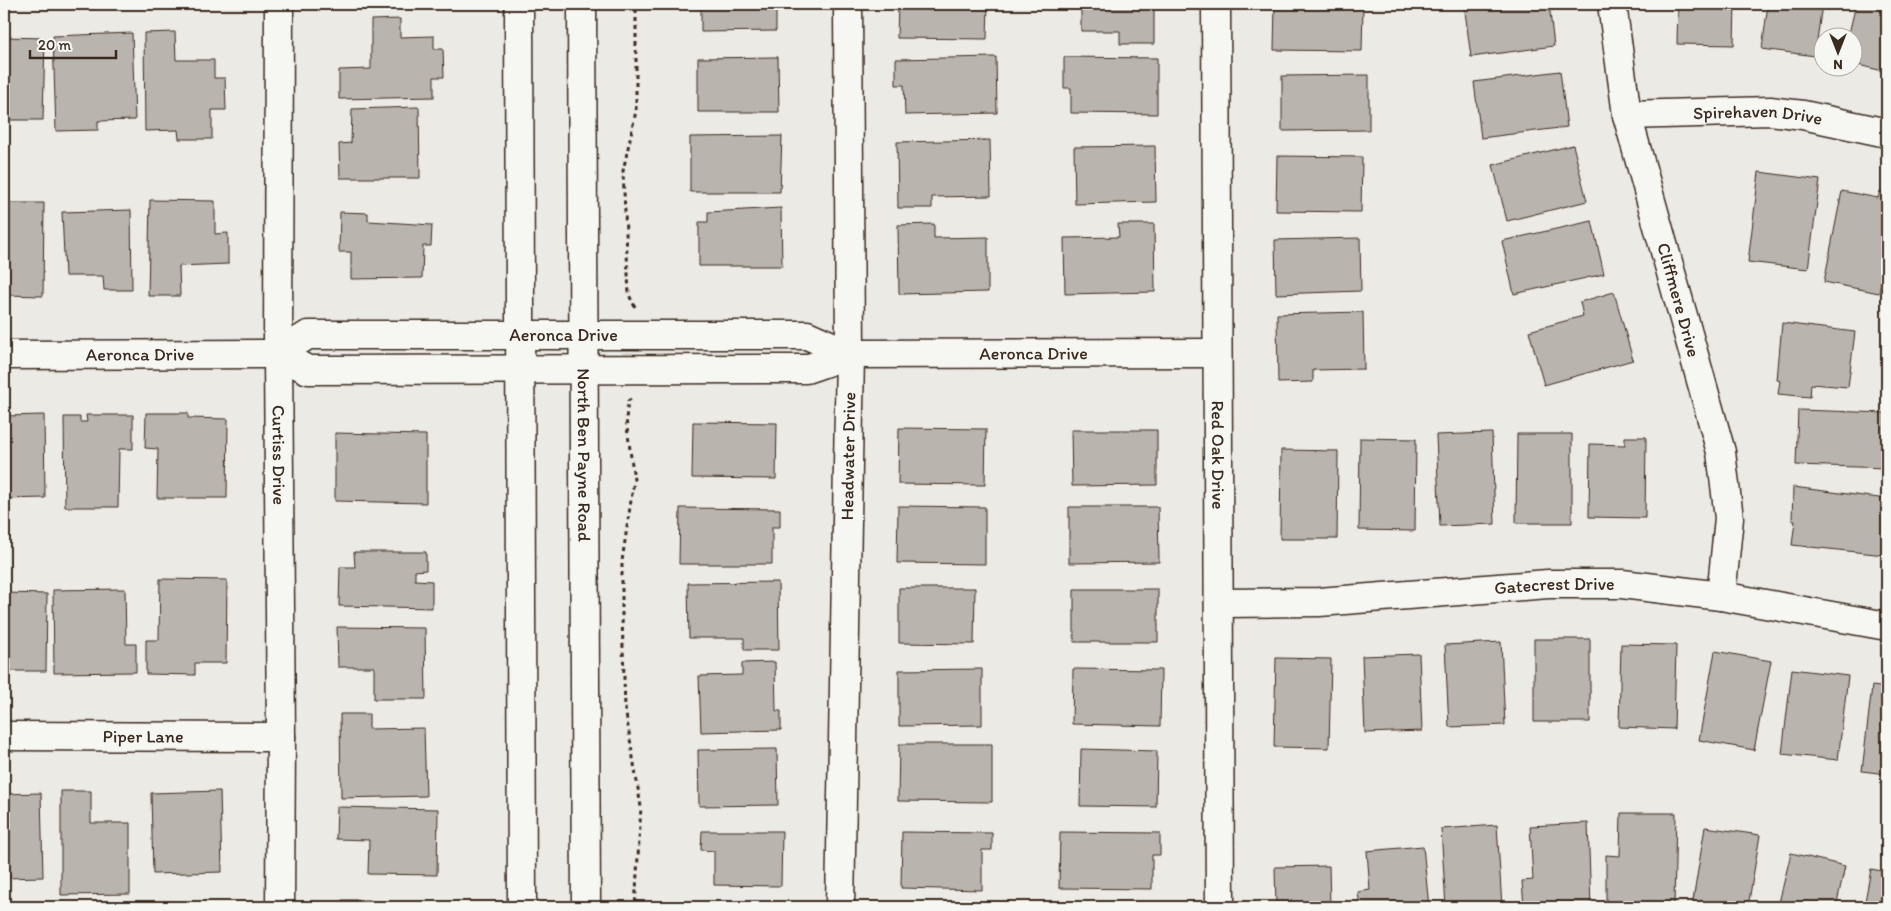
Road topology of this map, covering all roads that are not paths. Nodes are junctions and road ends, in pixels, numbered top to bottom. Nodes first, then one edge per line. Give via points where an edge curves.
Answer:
1 (279, 4) edge
2 (519, 4) edge
3 (582, 4) edge
4 (848, 4) edge
5 (1216, 4) edge
6 (1612, 4) edge
7 (1627, 115) junction
8 (1887, 133) edge
9 (520, 335) junction
10 (584, 335) junction
11 (1217, 353) junction
12 (278, 354) junction
13 (850, 354) junction
14 (4, 355) edge
15 (520, 369) junction
16 (585, 369) junction
17 (1721, 596) junction
18 (1219, 603) junction
19 (1887, 626) edge
20 (4, 736) edge
21 (281, 737) junction
22 (280, 907) edge
23 (522, 907) edge
24 (586, 907) edge
25 (840, 907) edge
26 (1220, 907) edge

1 - 12 street, Curtiss Drive
2 - 9 street
3 - 10 street, North Ben Payne Road
4 - 13 street, Headwater Drive
5 - 11 street, Red Oak Drive
6 - 7 street, Cliffmere Drive
7 - 8 street, Spirehaven Drive via 1770,111
7 - 17 street, Cliffmere Drive via 1721,452 1729,518
9 - 10 street, Aeronca Drive
9 - 12 street, Aeronca Drive via 308,335
9 - 15 street
10 - 13 street, Aeronca Drive via 807,335
10 - 16 street, North Ben Payne Road
11 - 13 street, Aeronca Drive
11 - 18 street, Red Oak Drive
12 - 14 street, Aeronca Drive
12 - 15 street, Aeronca Drive via 308,370
12 - 21 street, Curtiss Drive
13 - 16 street, Aeronca Drive via 806,369
13 - 25 street, Headwater Drive
15 - 16 street, Aeronca Drive
15 - 23 street
16 - 24 street, North Ben Payne Road
17 - 18 street, Gatecrest Drive via 1622,584 1548,584 1319,602
17 - 19 street, Gatecrest Drive
18 - 26 street, Red Oak Drive
20 - 21 street, Piper Lane
21 - 22 street, Curtiss Drive

